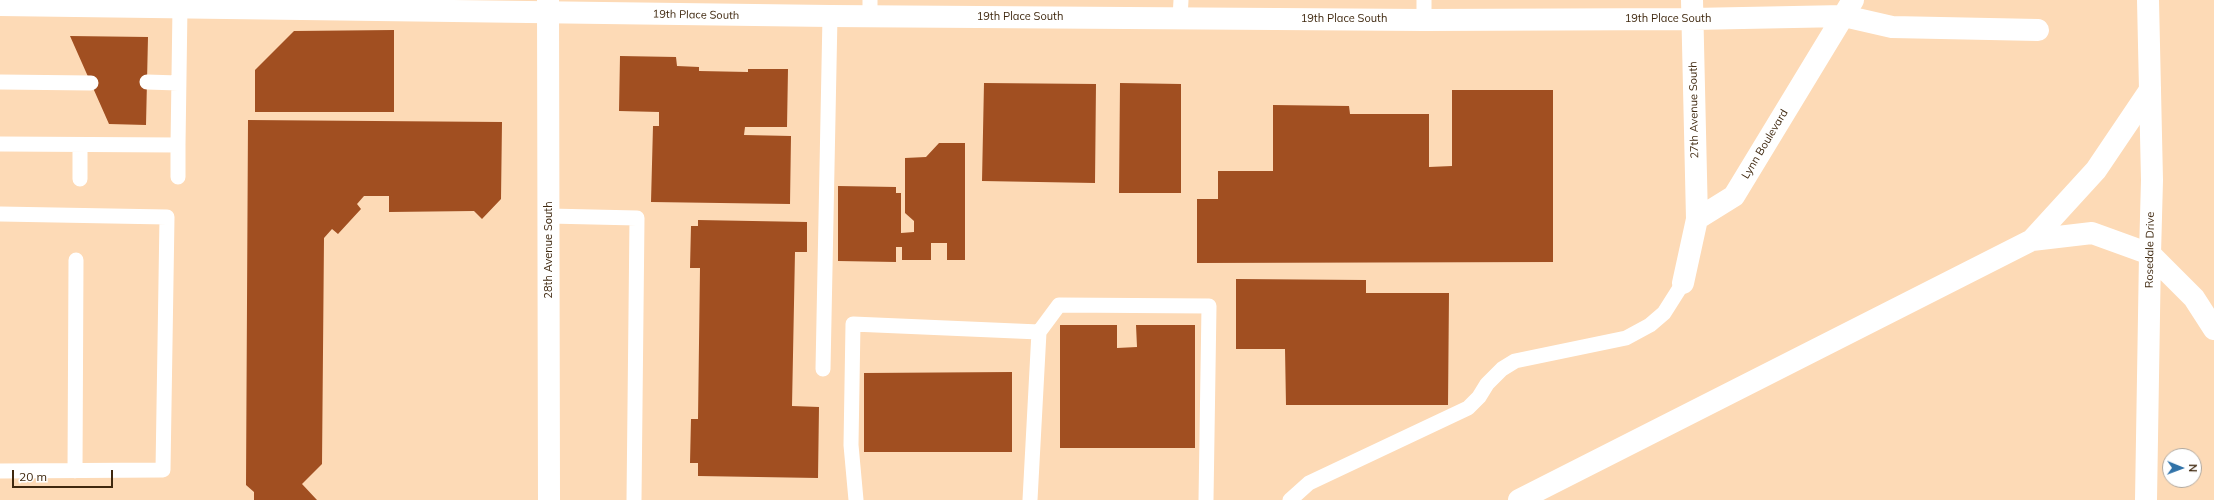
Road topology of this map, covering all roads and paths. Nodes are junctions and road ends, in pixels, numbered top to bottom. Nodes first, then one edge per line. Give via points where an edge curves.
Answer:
1 (2148, 0) edge
2 (274, 4) edge
3 (0, 5) edge
4 (548, 6) edge
5 (180, 7) junction
6 (870, 8) edge
7 (1849, 8) edge
8 (1181, 9) edge
9 (1424, 10) edge
10 (1692, 10) edge
11 (830, 16) junction
12 (2038, 30) dead end
13 (0, 82) edge
14 (147, 82) dead end
15 (178, 82) junction
16 (91, 83) dead end
17 (2150, 90) junction
18 (0, 144) edge
19 (80, 145) junction
20 (178, 145) junction
21 (178, 177) dead end
22 (80, 179) dead end
23 (0, 214) edge
24 (549, 216) junction
25 (1697, 219) junction
26 (2032, 240) junction
27 (2150, 254) junction
28 (76, 260) dead end
29 (1683, 283) joint
30 (2214, 329) edge
31 (1039, 332) junction
32 (823, 369) dead end
33 (75, 470) junction
34 (0, 471) edge
35 (549, 500) edge
36 (634, 500) edge
37 (856, 500) edge
38 (1030, 500) edge
39 (1206, 500) edge
40 (1290, 500) edge
41 (1519, 500) edge
42 (2146, 500) edge

1 - 17 main road, Rosedale Drive
2 - 4 main road, 19th Place South
2 - 5 main road, 19th Place South
3 - 5 main road, 19th Place South
4 - 11 main road, 19th Place South
4 - 24 main road, 28th Avenue South
5 - 15 lane
6 - 8 main road, 19th Place South
6 - 11 main road, 19th Place South
7 - 10 main road, 19th Place South
7 - 12 main road, 19th Place South via 1892,28
7 - 25 main road, Lynn Boulevard via 1734,196
8 - 9 main road, 19th Place South
9 - 10 main road, 19th Place South
10 - 25 main road, 27th Avenue South
11 - 32 lane
13 - 16 lane
14 - 15 lane
15 - 20 lane
17 - 26 main road via 2096,170
17 - 27 main road, Rosedale Drive
18 - 19 lane
19 - 20 lane
19 - 22 lane
20 - 21 lane
23 - 33 lane via 168,217 163,470
24 - 35 main road, 28th Avenue South
24 - 36 lane via 637,218
25 - 29 main road
26 - 27 main road via 2092,233
26 - 41 main road
27 - 30 main road via 2194,298
27 - 42 main road, Rosedale Drive
28 - 33 lane
29 - 40 lane via 1664,312 1650,325 1626,338 1515,361 1502,369 1468,408 1309,483
31 - 37 lane via 853,324 851,445
31 - 38 lane
31 - 39 lane via 1060,305 1209,306
33 - 34 lane

